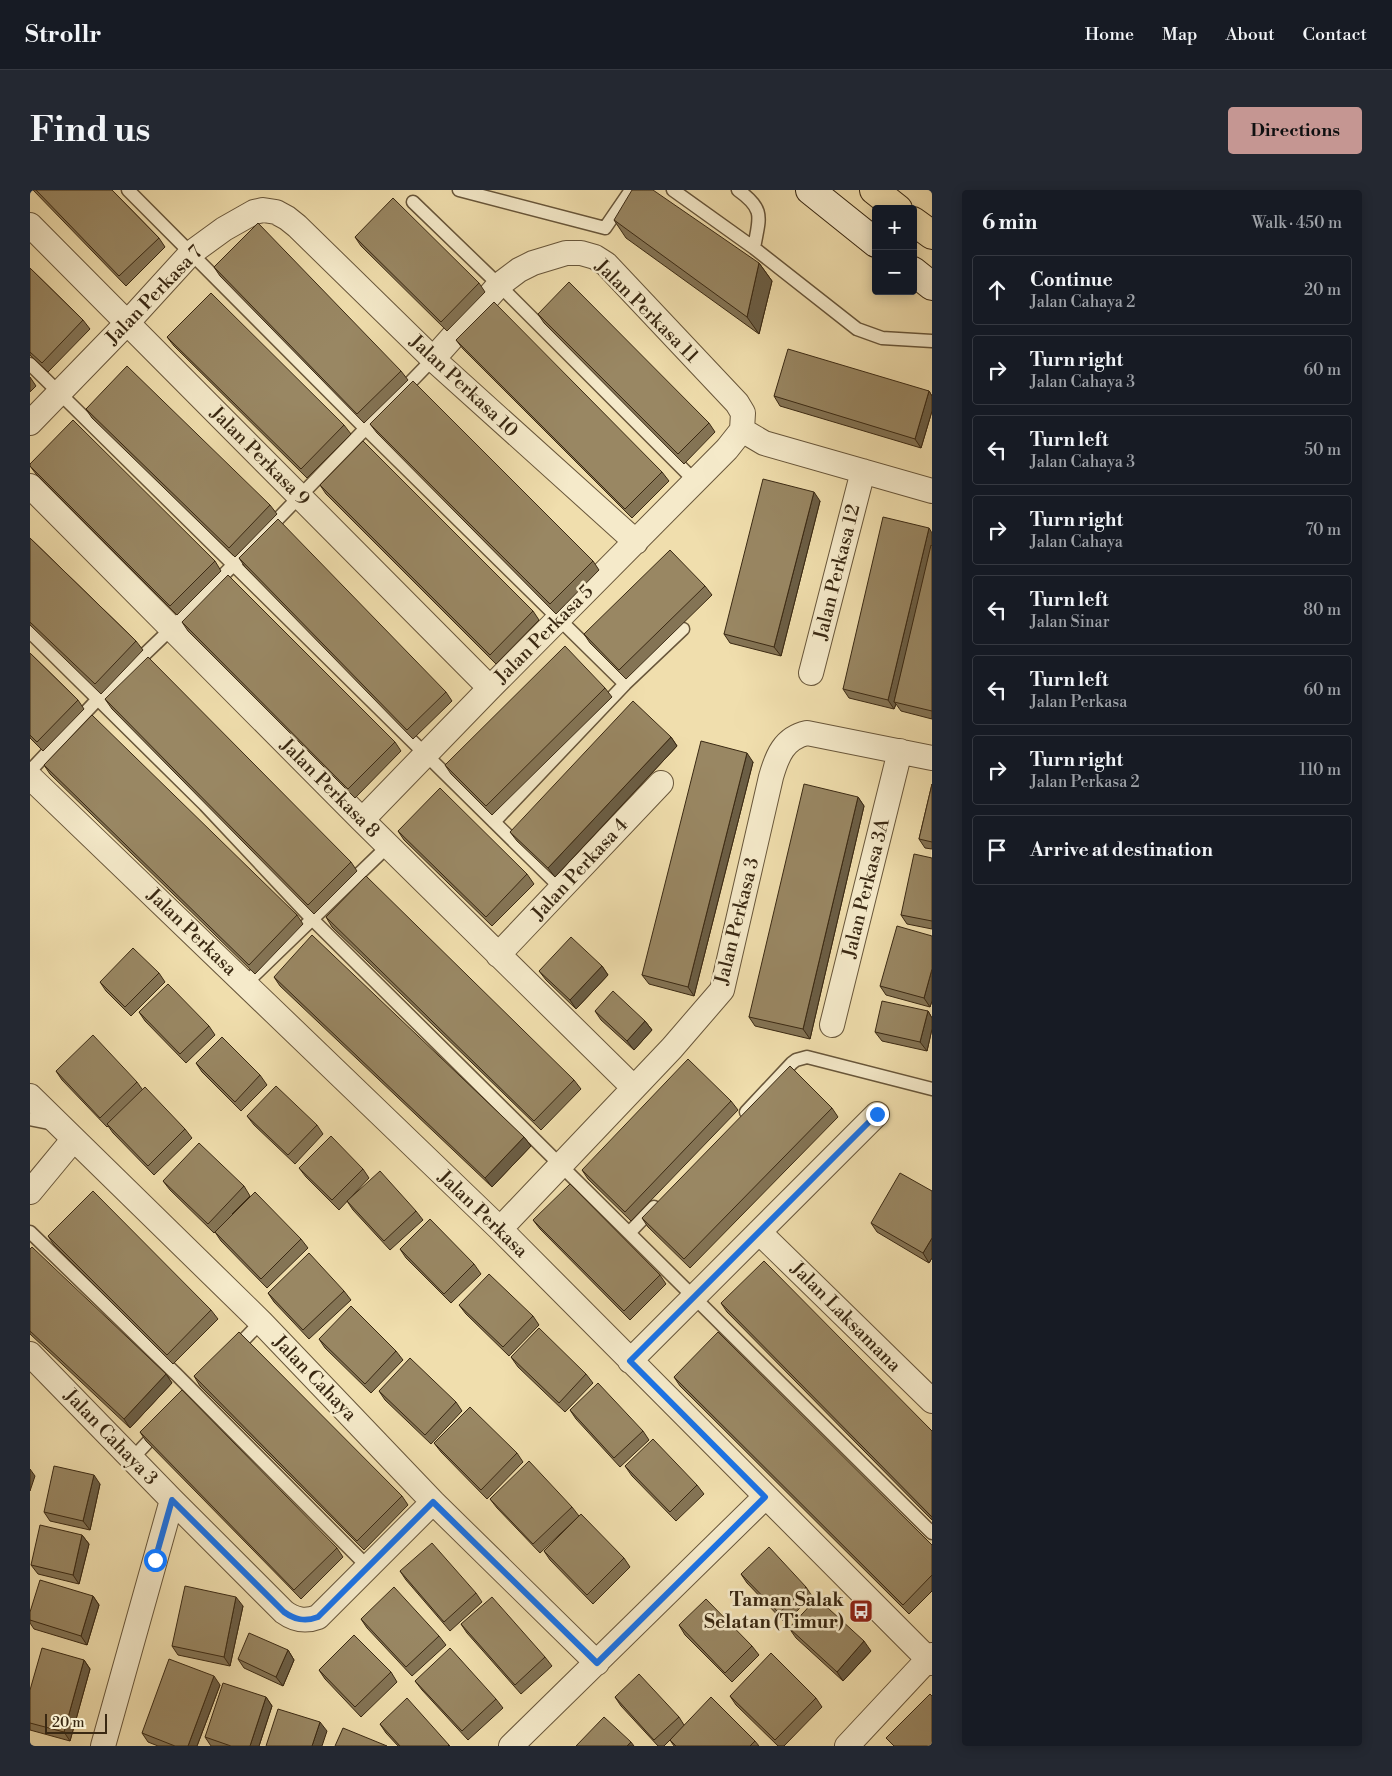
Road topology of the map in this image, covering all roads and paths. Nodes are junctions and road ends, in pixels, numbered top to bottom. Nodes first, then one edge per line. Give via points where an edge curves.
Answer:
1 (128, 190) edge
2 (459, 190) edge
3 (631, 190) edge
4 (673, 190) edge
5 (738, 190) edge
6 (810, 190) edge
7 (874, 190) edge
8 (413, 202) dead end
9 (893, 205) edge
10 (917, 224) edge
11 (30, 225) edge
12 (297, 226) joint
13 (932, 235) edge
14 (872, 240) edge
15 (754, 248) junction
16 (191, 253) junction
17 (917, 274) edge
18 (499, 285) junction
19 (932, 286) edge
20 (128, 322) junction
21 (932, 340) edge
22 (433, 359) junction
23 (30, 364) edge
24 (60, 393) junction
25 (30, 423) edge
26 (366, 429) junction
27 (742, 430) junction
28 (862, 471) junction
29 (696, 482) junction
30 (30, 486) edge
31 (932, 491) edge
32 (299, 495) junction
33 (636, 542) junction
34 (232, 565) junction
35 (558, 620) junction
36 (172, 628) junction
37 (683, 629) dead end
38 (30, 632) edge
39 (811, 672) dead end
40 (625, 684) junction
41 (490, 688) junction
42 (98, 699) junction
43 (900, 751) junction
44 (425, 755) junction
45 (932, 758) edge
46 (30, 771) edge
47 (30, 777) edge
48 (661, 783) dead end
49 (362, 820) junction
50 (494, 822) junction
51 (388, 846) junction
52 (561, 888) junction
53 (312, 919) junction
54 (498, 955) junction
55 (245, 984) junction
56 (832, 1025) dead end
57 (634, 1088) junction
58 (932, 1089) edge
59 (30, 1096) edge
60 (877, 1114) dead end
61 (30, 1119) edge
62 (738, 1120) edge
63 (66, 1132) junction
64 (560, 1165) junction
65 (30, 1192) edge
66 (663, 1198) edge
67 (500, 1228) junction
68 (30, 1232) edge
69 (759, 1232) junction
70 (629, 1233) junction
71 (694, 1297) junction
72 (261, 1322) junction
73 (30, 1354) edge
74 (227, 1357) edge
75 (630, 1361) junction
76 (932, 1402) edge
77 (169, 1418) edge
78 (132, 1459) junction
79 (765, 1497) junction
80 (172, 1500) junction
81 (433, 1502) junction
82 (932, 1533) edge
83 (368, 1567) junction
84 (931, 1659) edge
85 (597, 1663) junction
86 (856, 1743) edge
87 (103, 1746) edge
88 (511, 1746) edge

1 - 16 lane
2 - 3 lane via 605,228
4 - 15 lane
5 - 15 lane via 751,200 760,216
6 - 14 main road
7 - 9 highway
8 - 18 lane
10 - 13 highway
11 - 20 street, Jalan Perkasa 9
12 - 16 street, Jalan Perkasa 7 via 276,212 254,212
12 - 22 street, Jalan Perkasa 10
15 - 21 lane via 857,329 882,338
16 - 20 street, Jalan Perkasa 7
16 - 26 lane
17 - 19 main road
18 - 22 street, Jalan Perkasa 11
18 - 27 street, Jalan Perkasa 11 via 519,270 551,257 581,253 595,257 606,264 737,403 743,413
18 - 29 lane
20 - 24 street, Jalan Perkasa 7
20 - 32 street, Jalan Perkasa 9
22 - 26 lane
22 - 33 street, Jalan Perkasa 10
23 - 24 lane
24 - 25 street, Jalan Perkasa 7
24 - 34 lane
26 - 32 lane
26 - 35 lane
27 - 28 street via 764,443
27 - 29 street, Jalan Perkasa 5
28 - 31 street
28 - 39 street, Jalan Perkasa 12
29 - 33 street, Jalan Perkasa 5
30 - 36 street, Jalan Perkasa 8
32 - 34 lane
32 - 41 street, Jalan Perkasa 9
33 - 35 street, Jalan Perkasa 5
34 - 36 lane
34 - 44 lane
35 - 40 lane
35 - 41 street, Jalan Perkasa 5
36 - 42 lane
36 - 49 street, Jalan Perkasa 8
37 - 40 lane
38 - 42 lane
40 - 50 lane
41 - 44 street, Jalan Perkasa 5
42 - 46 lane
42 - 53 lane via 205,805
43 - 45 street, Jalan Perkasa 3
43 - 56 street, Jalan Perkasa 3A
43 - 57 street, Jalan Perkasa 3 via 807,733 797,735 784,745 771,776 724,986
44 - 49 street, Jalan Perkasa 5
44 - 50 lane
47 - 55 street, Jalan Perkasa
48 - 52 street, Jalan Perkasa 4
49 - 51 street, Jalan Perkasa 8
50 - 52 lane
51 - 53 lane
51 - 54 street, Jalan Perkasa 8
52 - 54 street, Jalan Perkasa 4
53 - 55 lane
53 - 64 lane
54 - 57 street, Jalan Perkasa 8
55 - 67 street, Jalan Perkasa
57 - 64 street, Jalan Perkasa 3
58 - 62 lane via 813,1058 802,1058 792,1063
59 - 63 street, Jalan Cahaya
60 - 69 street
61 - 63 lane
63 - 65 street
63 - 72 street, Jalan Cahaya
64 - 67 street, Jalan Perkasa 3
64 - 70 lane
66 - 70 lane
67 - 75 street, Jalan Perkasa
68 - 83 lane via 194,1391
69 - 71 street
69 - 76 street, Jalan Laksamana
70 - 71 lane
71 - 75 street
71 - 82 lane
72 - 74 lane
72 - 81 street, Jalan Cahaya
73 - 78 street, Jalan Cahaya 3
75 - 79 street, Jalan Perkasa
77 - 78 lane
78 - 80 street, Jalan Cahaya 3
79 - 84 street, Jalan Perkasa
79 - 85 street
80 - 83 street, Jalan Cahaya 3 via 292,1618 318,1617
80 - 87 street
81 - 83 street, Jalan Cahaya 3
81 - 85 street, Jalan Cahaya
84 - 86 street
85 - 88 street

